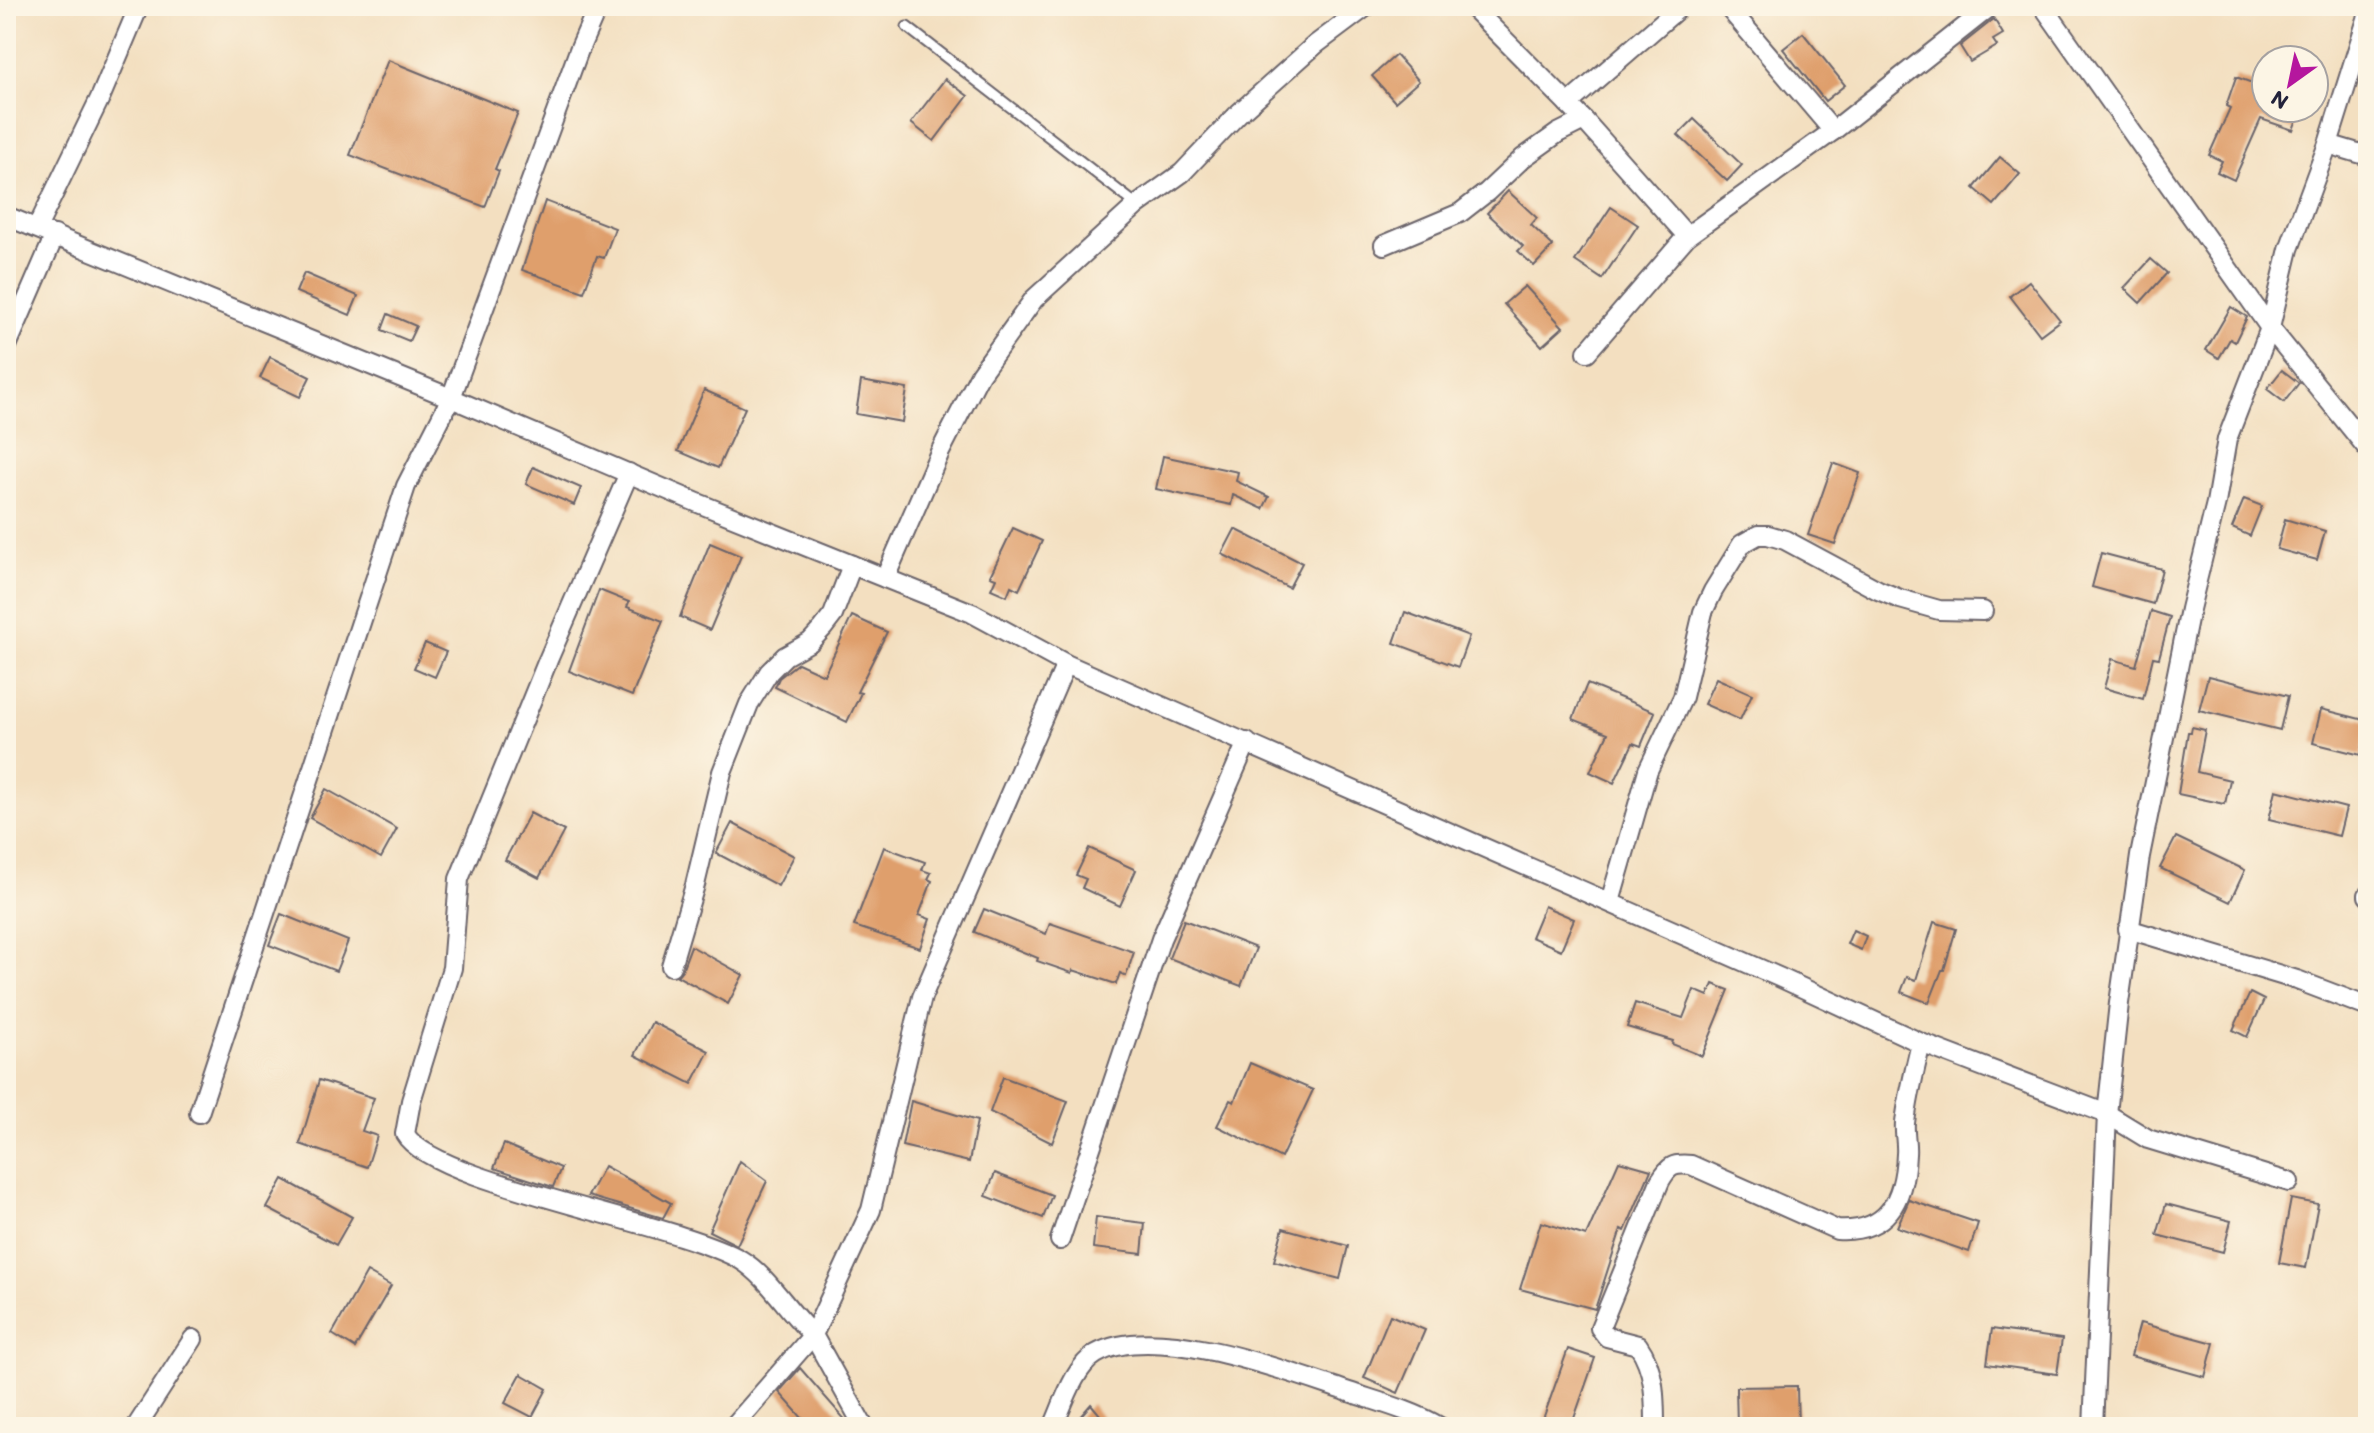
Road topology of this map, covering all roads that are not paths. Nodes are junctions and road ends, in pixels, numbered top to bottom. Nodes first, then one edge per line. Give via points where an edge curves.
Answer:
1 (139, 6) edge
2 (598, 6) edge
3 (1367, 6) edge
4 (1471, 6) edge
5 (1681, 6) edge
6 (1727, 6) edge
7 (1991, 6) edge
8 (2043, 6) edge
9 (2368, 16) edge
10 (907, 27) dead end
11 (1568, 104) junction
12 (1584, 120) junction
13 (1833, 131) junction
14 (2328, 144) junction
15 (2368, 156) edge
16 (1137, 205) junction
17 (6, 216) edge
18 (46, 232) junction
19 (1687, 236) junction
20 (1384, 245) dead end
21 (2270, 328) junction
22 (6, 348) edge
23 (1587, 352) dead end
24 (451, 398) junction
25 (2368, 449) edge
26 (629, 473) junction
27 (852, 565) junction
28 (885, 578) junction
29 (1983, 611) dead end
30 (1066, 664) junction
31 (1247, 742) junction
32 (1610, 902) junction
33 (2128, 929) junction
34 (671, 966) dead end
35 (2368, 1007) edge
36 (1921, 1043) junction
37 (199, 1113) dead end
38 (2107, 1114) junction
39 (2289, 1182) dead end
40 (1060, 1240) dead end
41 (813, 1335) junction
42 (193, 1339) dead end
43 (136, 1427) edge
44 (733, 1427) edge
45 (864, 1427) edge
46 (1053, 1427) edge
47 (1440, 1427) edge
48 (1655, 1427) edge
49 (2093, 1427) edge

1 - 18 street
2 - 24 street
3 - 16 street via 1239,113 1182,173
4 - 11 street
5 - 11 street
6 - 13 street
7 - 13 street
8 - 21 street
9 - 14 street
10 - 16 lane
11 - 12 street
12 - 19 street
12 - 20 street via 1523,158 1460,213
13 - 19 street
14 - 15 street
14 - 21 street via 2289,249
16 - 28 street via 1034,299 980,374
17 - 18 street
18 - 22 street
18 - 24 street
19 - 23 street
21 - 25 street
21 - 33 street via 2227,439
24 - 26 street
24 - 37 street via 406,486
26 - 27 street
26 - 41 street via 459,879 452,968 405,1134 420,1150 468,1174 674,1232 743,1261
27 - 28 street
27 - 34 street via 833,615 810,642 769,672 749,704 722,772
28 - 30 street via 972,613
29 - 32 street via 1939,610 1900,599 1768,535 1742,544 1703,612 1683,697 1648,770
30 - 31 street
30 - 41 street via 922,997 871,1210
31 - 32 street
31 - 40 street via 1161,939
32 - 36 street
33 - 35 street
33 - 38 street
36 - 38 street
36 - 48 street via 1905,1125 1902,1183 1879,1222 1858,1231 1837,1230 1691,1165 1668,1168 1600,1328 1607,1337 1638,1345 1643,1352 1650,1365
38 - 39 street via 2148,1139
38 - 49 street
41 - 44 street
41 - 45 street
42 - 43 street
46 - 47 street via 1077,1375 1093,1356 1117,1346 1169,1344 1247,1357

